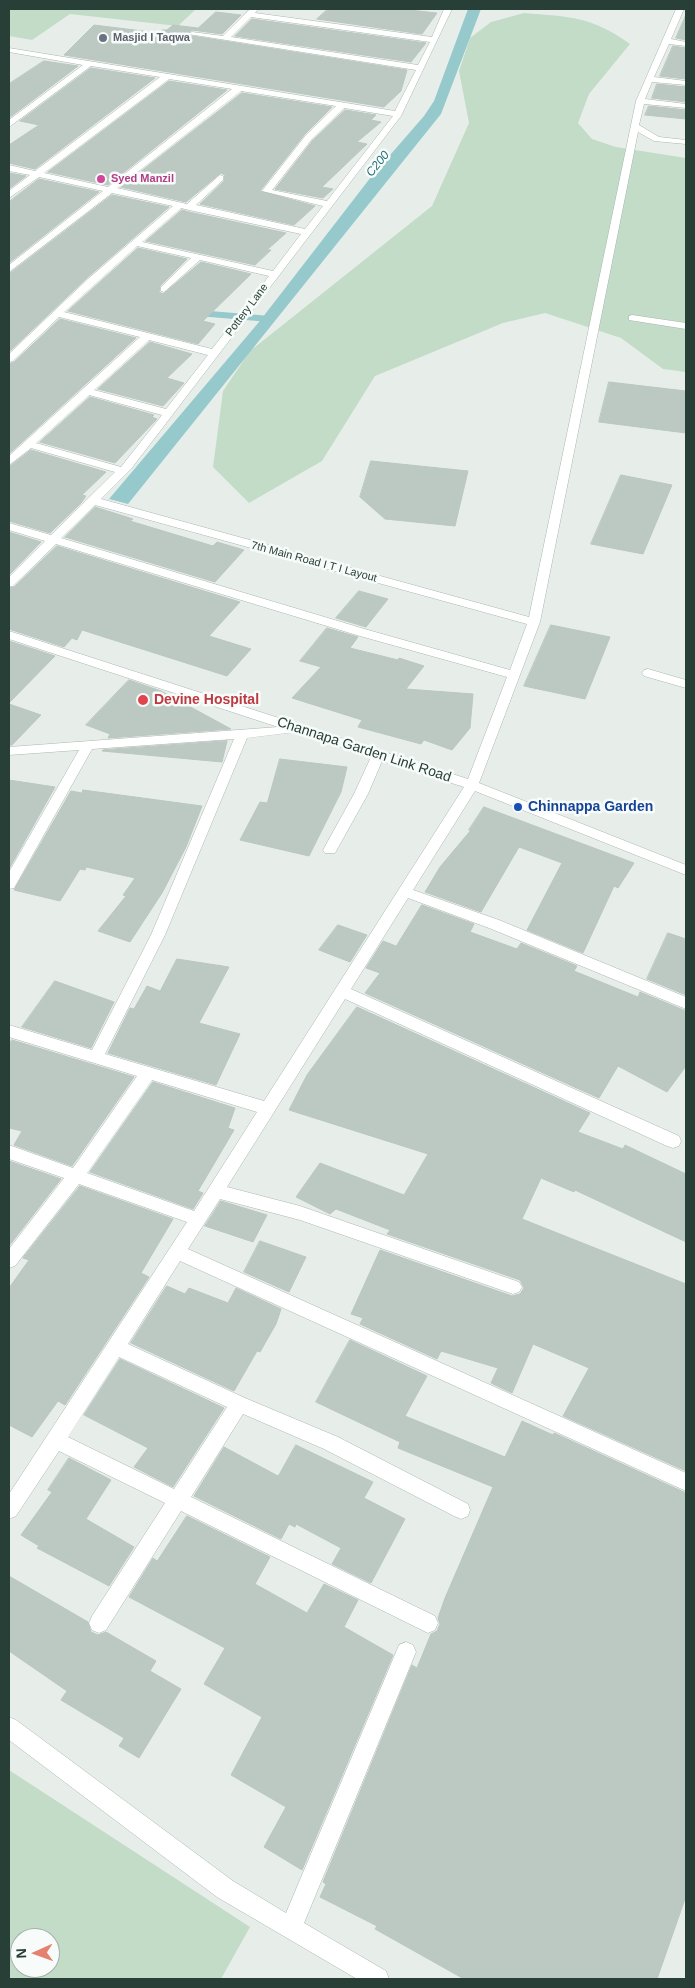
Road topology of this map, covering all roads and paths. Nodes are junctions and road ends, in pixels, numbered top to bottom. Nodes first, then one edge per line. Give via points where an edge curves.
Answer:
1 (445, 9) edge
2 (680, 9) edge
3 (251, 11) edge
4 (675, 17) junction
5 (686, 18) edge
6 (192, 34) dead end
7 (225, 39) junction
8 (435, 40) junction
9 (665, 41) junction
10 (686, 44) edge
11 (9, 50) edge
12 (90, 63) junction
13 (421, 68) junction
14 (167, 76) junction
15 (649, 80) junction
16 (686, 83) edge
17 (239, 88) junction
18 (640, 101) junction
19 (342, 105) junction
20 (686, 106) edge
21 (398, 114) junction
22 (9, 124) edge
23 (636, 127) junction
24 (686, 142) edge
25 (9, 168) edge
26 (38, 174) junction
27 (220, 178) dead end
28 (108, 189) junction
29 (9, 195) edge
30 (328, 204) junction
31 (184, 206) junction
32 (307, 232) junction
33 (136, 243) junction
34 (198, 257) junction
35 (9, 269) edge
36 (275, 274) junction
37 (164, 289) dead end
38 (59, 314) junction
39 (632, 318) dead end
40 (686, 326) edge
41 (146, 337) junction
42 (214, 353) junction
43 (9, 359) edge
44 (87, 391) junction
45 (168, 413) junction
46 (29, 444) junction
47 (9, 462) edge
48 (123, 471) junction
49 (94, 501) junction
50 (9, 526) edge
51 (54, 540) junction
52 (9, 584) edge
53 (534, 622) junction
54 (9, 635) edge
55 (648, 673) dead end
56 (514, 675) junction
57 (686, 684) edge
58 (300, 730) junction
59 (242, 734) junction
60 (88, 745) junction
61 (9, 751) edge
62 (378, 755) junction
63 (472, 785) junction
64 (330, 850) dead end
65 (686, 870) edge
66 (9, 884) edge
67 (405, 892) junction
68 (342, 991) junction
69 (686, 1003) edge
70 (9, 1031) edge
71 (96, 1057) junction
72 (148, 1073) junction
73 (268, 1109) junction
74 (673, 1141) dead end
75 (9, 1152) edge
76 (76, 1176) junction
77 (216, 1191) junction
78 (198, 1219) junction
79 (177, 1252) junction
80 (9, 1261) edge
81 (513, 1287) dead end
82 (116, 1347) junction
83 (239, 1404) junction
84 (56, 1440) junction
85 (686, 1482) edge
86 (179, 1501) junction
87 (9, 1510) edge
88 (461, 1510) dead end
89 (99, 1623) dead end
90 (428, 1623) dead end
91 (406, 1652) dead end
92 (9, 1727) edge
93 (291, 1928) junction
94 (378, 1979) edge

1 - 8 street, Pottery Lane
2 - 4 street
3 - 7 street
3 - 8 street
4 - 5 street
4 - 9 street
6 - 7 street
7 - 13 street
8 - 13 street, Pottery Lane
9 - 10 street
9 - 15 street
11 - 12 street
12 - 14 street
12 - 22 street
13 - 21 street, Pottery Lane
14 - 17 street
14 - 26 street
15 - 16 street
15 - 18 street
17 - 19 street
17 - 28 street
18 - 20 street
18 - 23 street
19 - 21 street
19 - 30 street via 309,137 266,191
21 - 30 street, Pottery Lane
23 - 24 street via 657,138
23 - 53 street
25 - 26 street
26 - 28 street
26 - 29 street
27 - 31 street
28 - 31 street
28 - 35 street
30 - 32 street, Pottery Lane
31 - 32 street
31 - 33 street
32 - 36 street, Pottery Lane
33 - 34 street
33 - 38 street
34 - 36 street
34 - 37 street
36 - 42 street, Pottery Lane
38 - 41 street
38 - 43 street
39 - 40 street
41 - 42 street
41 - 44 street
42 - 45 street, Pottery Lane
44 - 45 street
44 - 46 street
45 - 48 street, Pottery Lane
46 - 47 street
46 - 48 street
48 - 49 street, Pottery Lane
49 - 51 street, Pottery Lane
49 - 53 street, 7th Main Road I T I Layout
50 - 51 street
51 - 52 street, Pottery Lane
51 - 56 street
53 - 56 street
54 - 58 street, Channapa Garden Link Road
55 - 57 street
56 - 63 street
58 - 59 street
58 - 62 street, Channapa Garden Link Road
59 - 60 street
59 - 71 street via 158,935
60 - 61 street
60 - 66 street
62 - 63 street, Channapa Garden Link Road
62 - 64 street
63 - 65 street, Channapa Garden Link Road
63 - 67 street
67 - 68 street
67 - 69 street via 494,924
68 - 73 street
68 - 74 street
70 - 71 street
71 - 72 street
72 - 73 street
72 - 76 street
73 - 77 street
75 - 76 street
76 - 78 street
76 - 80 street
77 - 78 street
77 - 81 street via 300,1213
78 - 79 street
79 - 82 street
79 - 85 street
82 - 83 street
82 - 84 street
83 - 86 street
83 - 88 street via 331,1443
84 - 86 street
84 - 87 street
86 - 89 street
86 - 90 street
91 - 93 street
92 - 93 street via 225,1889
93 - 94 street

